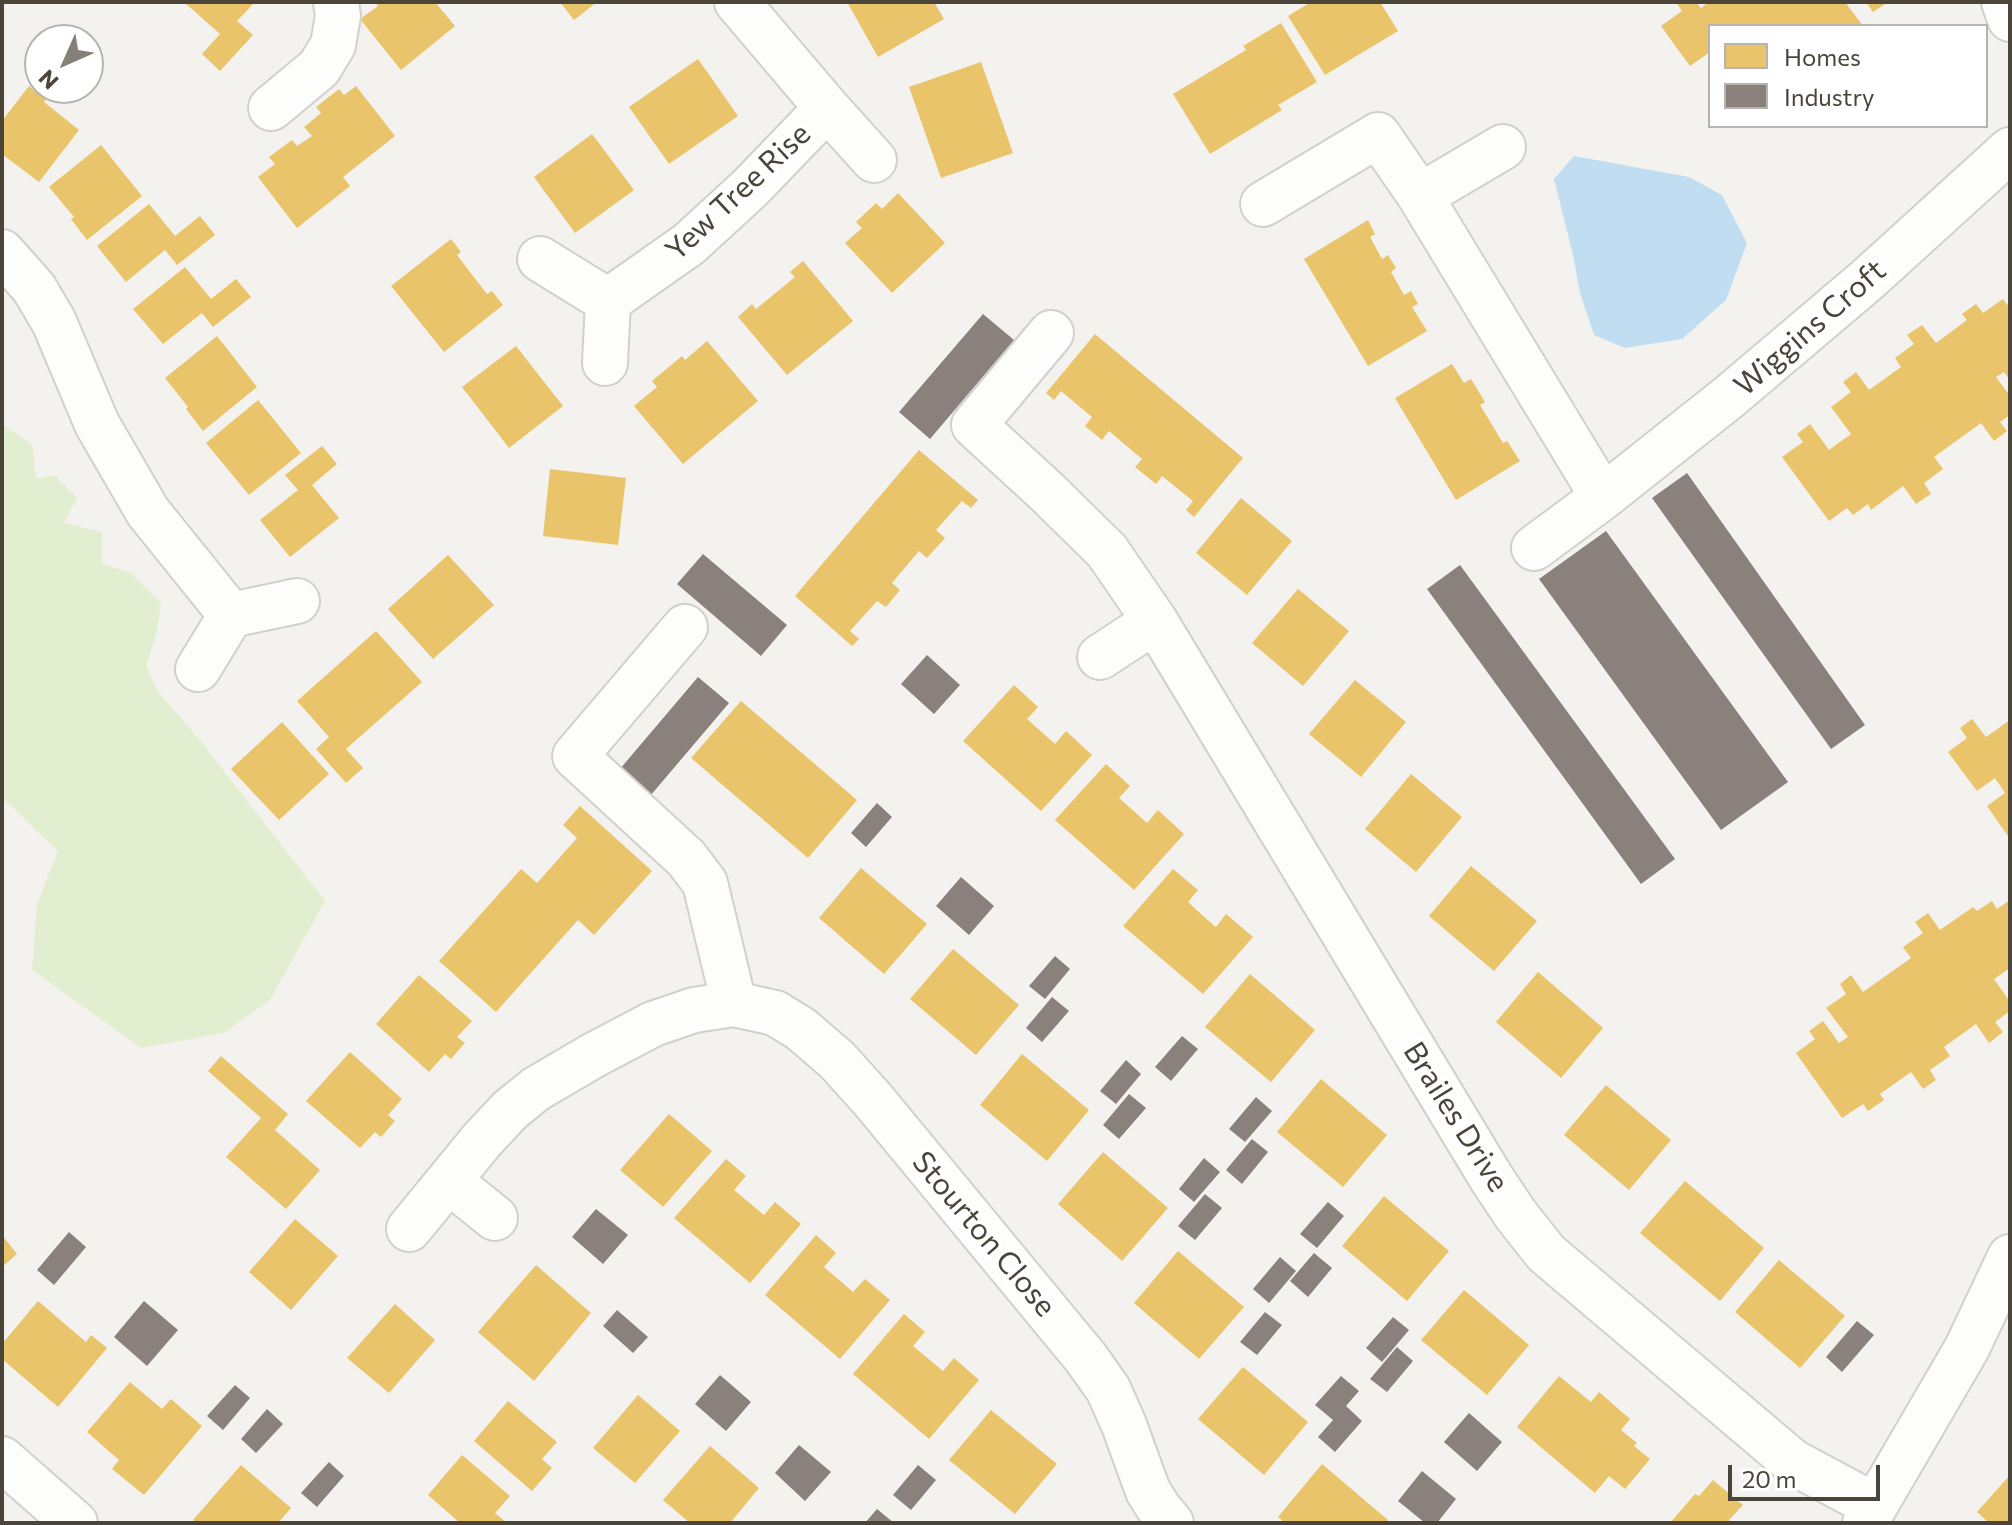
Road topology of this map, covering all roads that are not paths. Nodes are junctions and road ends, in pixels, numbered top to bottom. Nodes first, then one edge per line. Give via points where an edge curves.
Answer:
1 (336, 2) edge
2 (737, 2) edge
3 (2004, 2) edge
4 (2010, 19) edge
5 (271, 108) dead end
6 (827, 108) junction
7 (1503, 147) dead end
8 (2010, 150) edge
9 (874, 160) dead end
10 (1420, 196) junction
11 (1263, 204) dead end
12 (2, 252) edge
13 (540, 259) dead end
14 (608, 301) junction
15 (1051, 333) dead end
16 (605, 363) dead end
17 (1603, 497) junction
18 (1534, 548) dead end
19 (297, 601) dead end
20 (231, 615) junction
21 (1155, 621) junction
22 (685, 627) dead end
23 (1100, 657) dead end
24 (198, 669) dead end
25 (734, 1004) junction
26 (449, 1181) junction
27 (495, 1218) dead end
28 (409, 1229) dead end
29 (2010, 1257) edge
30 (2, 1459) edge
31 (1870, 1514) edge
32 (75, 1523) edge
33 (1171, 1523) edge

1 - 5 street via 333,45 319,68
2 - 6 street, Yew Tree Rise
3 - 4 street
6 - 9 street, Yew Tree Rise
6 - 14 street, Yew Tree Rise via 689,244
7 - 10 street
8 - 17 street, Wiggins Croft via 1867,280
10 - 11 street via 1378,135
10 - 17 street
12 - 20 street via 34,288 54,322 97,424 148,512
13 - 14 street
14 - 16 street
15 - 21 street, Brailes Drive via 974,425 1107,551
17 - 18 street, Wiggins Croft
19 - 20 street
20 - 24 street
21 - 23 street
21 - 31 street, Brailes Drive via 1492,1179 1546,1253 1793,1462
22 - 25 street via 575,756 686,858 705,883
25 - 26 street, Stourton Close via 653,1024 536,1089 482,1140
25 - 33 street, Stourton Close via 775,1013 801,1029 873,1100 1108,1389 1148,1491
26 - 27 street
26 - 28 street, Stourton Close
29 - 31 street via 1967,1348
30 - 32 street

